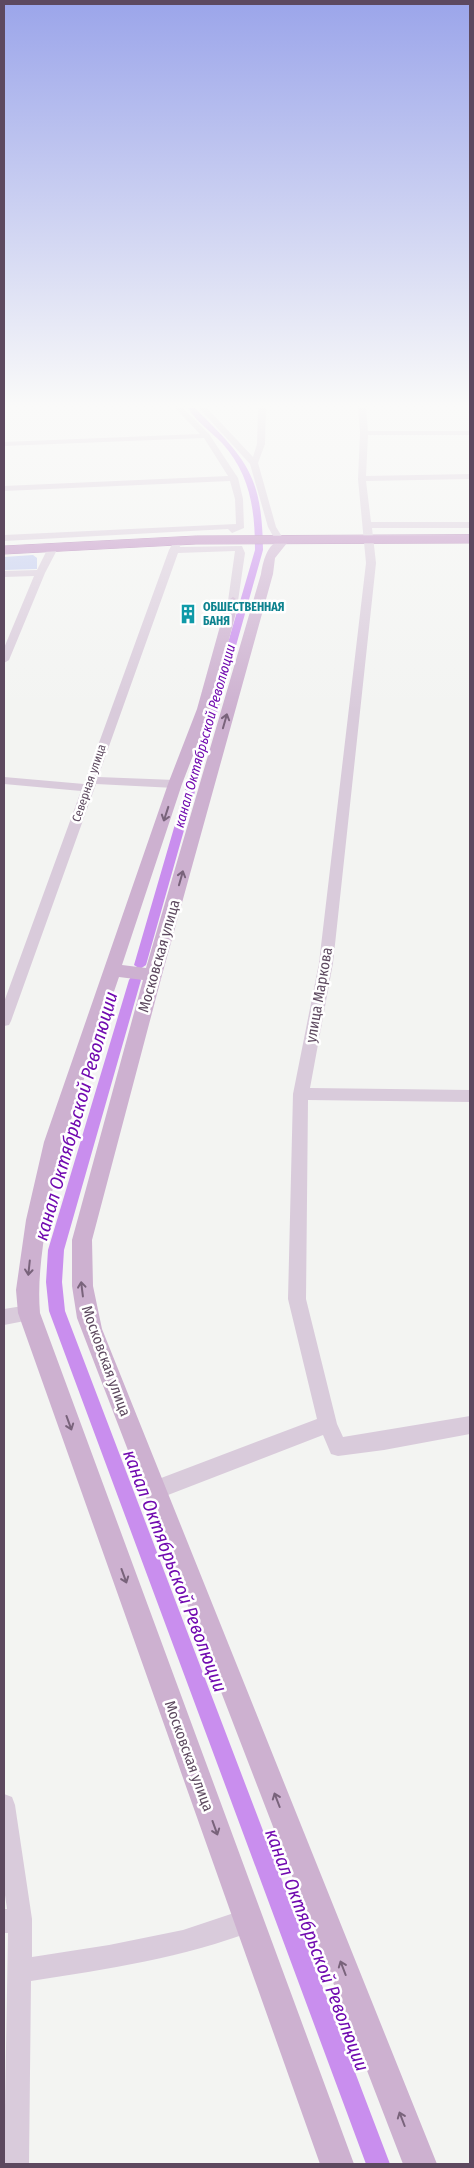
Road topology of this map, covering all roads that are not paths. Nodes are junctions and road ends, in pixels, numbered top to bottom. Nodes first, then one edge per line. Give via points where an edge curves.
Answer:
1 (240, 509) edge
2 (267, 509) edge
3 (365, 509) edge
4 (367, 525) junction
5 (470, 525) edge
6 (241, 526) junction
7 (4, 538) edge
8 (368, 541) junction
9 (470, 541) edge
10 (212, 542) junction
11 (274, 542) junction
12 (175, 547) junction
13 (52, 549) junction
14 (4, 552) edge
15 (40, 573) junction
16 (4, 574) edge
17 (233, 601) joint
18 (15, 636) junction
19 (4, 637) edge
20 (4, 660) edge
21 (4, 780) edge
22 (88, 784) junction
23 (175, 784) junction
24 (114, 970) junction
25 (154, 975) junction
26 (4, 1021) edge
27 (301, 1094) junction
28 (470, 1096) edge
29 (28, 1313) junction
30 (4, 1317) edge
31 (328, 1424) junction
32 (470, 1425) edge
33 (155, 1490) junction
34 (4, 1804) edge
35 (12, 1920) edge
36 (249, 1920) junction
37 (19, 1971) junction
38 (16, 2164) edge
39 (336, 2164) edge
40 (420, 2164) edge

1 - 6 street
2 - 11 street
3 - 4 street, улица Маркова
4 - 5 street
4 - 8 street, улица Маркова
6 - 7 street
6 - 10 street via 213,537
8 - 9 highway
8 - 11 highway
8 - 27 street, улица Маркова via 371,563 326,963
10 - 11 highway
10 - 12 highway
10 - 13 highway
25 -> 11 main road, Московская улица
12 - 13 highway
12 - 17 street, Московская улица via 238,548
12 - 22 street, Северная улица
13 - 14 highway
13 - 15 street
15 - 16 street
15 - 18 street
17 - 23 main road, Московская улица via 204,709
18 - 19 street
18 - 20 street
21 - 22 street
22 - 23 street
22 - 26 street, Северная улица
23 -> 24 main road, Московская улица
24 - 25 main road
24 -> 29 main road, Московская улица via 54,1142 36,1220 27,1290
33 -> 25 main road, Московская улица via 85,1309 80,1264 82,1240
27 - 28 street
27 - 31 street, улица Маркова via 297,1299
29 - 30 street
29 -> 36 main road, Московская улица
31 - 32 street, улица Маркова via 338,1447
31 - 33 street
40 -> 33 main road, Московская улица
34 - 35 street
35 - 37 street
36 - 37 street via 183,1942
36 - 39 main road, Московская улица
37 - 38 street

